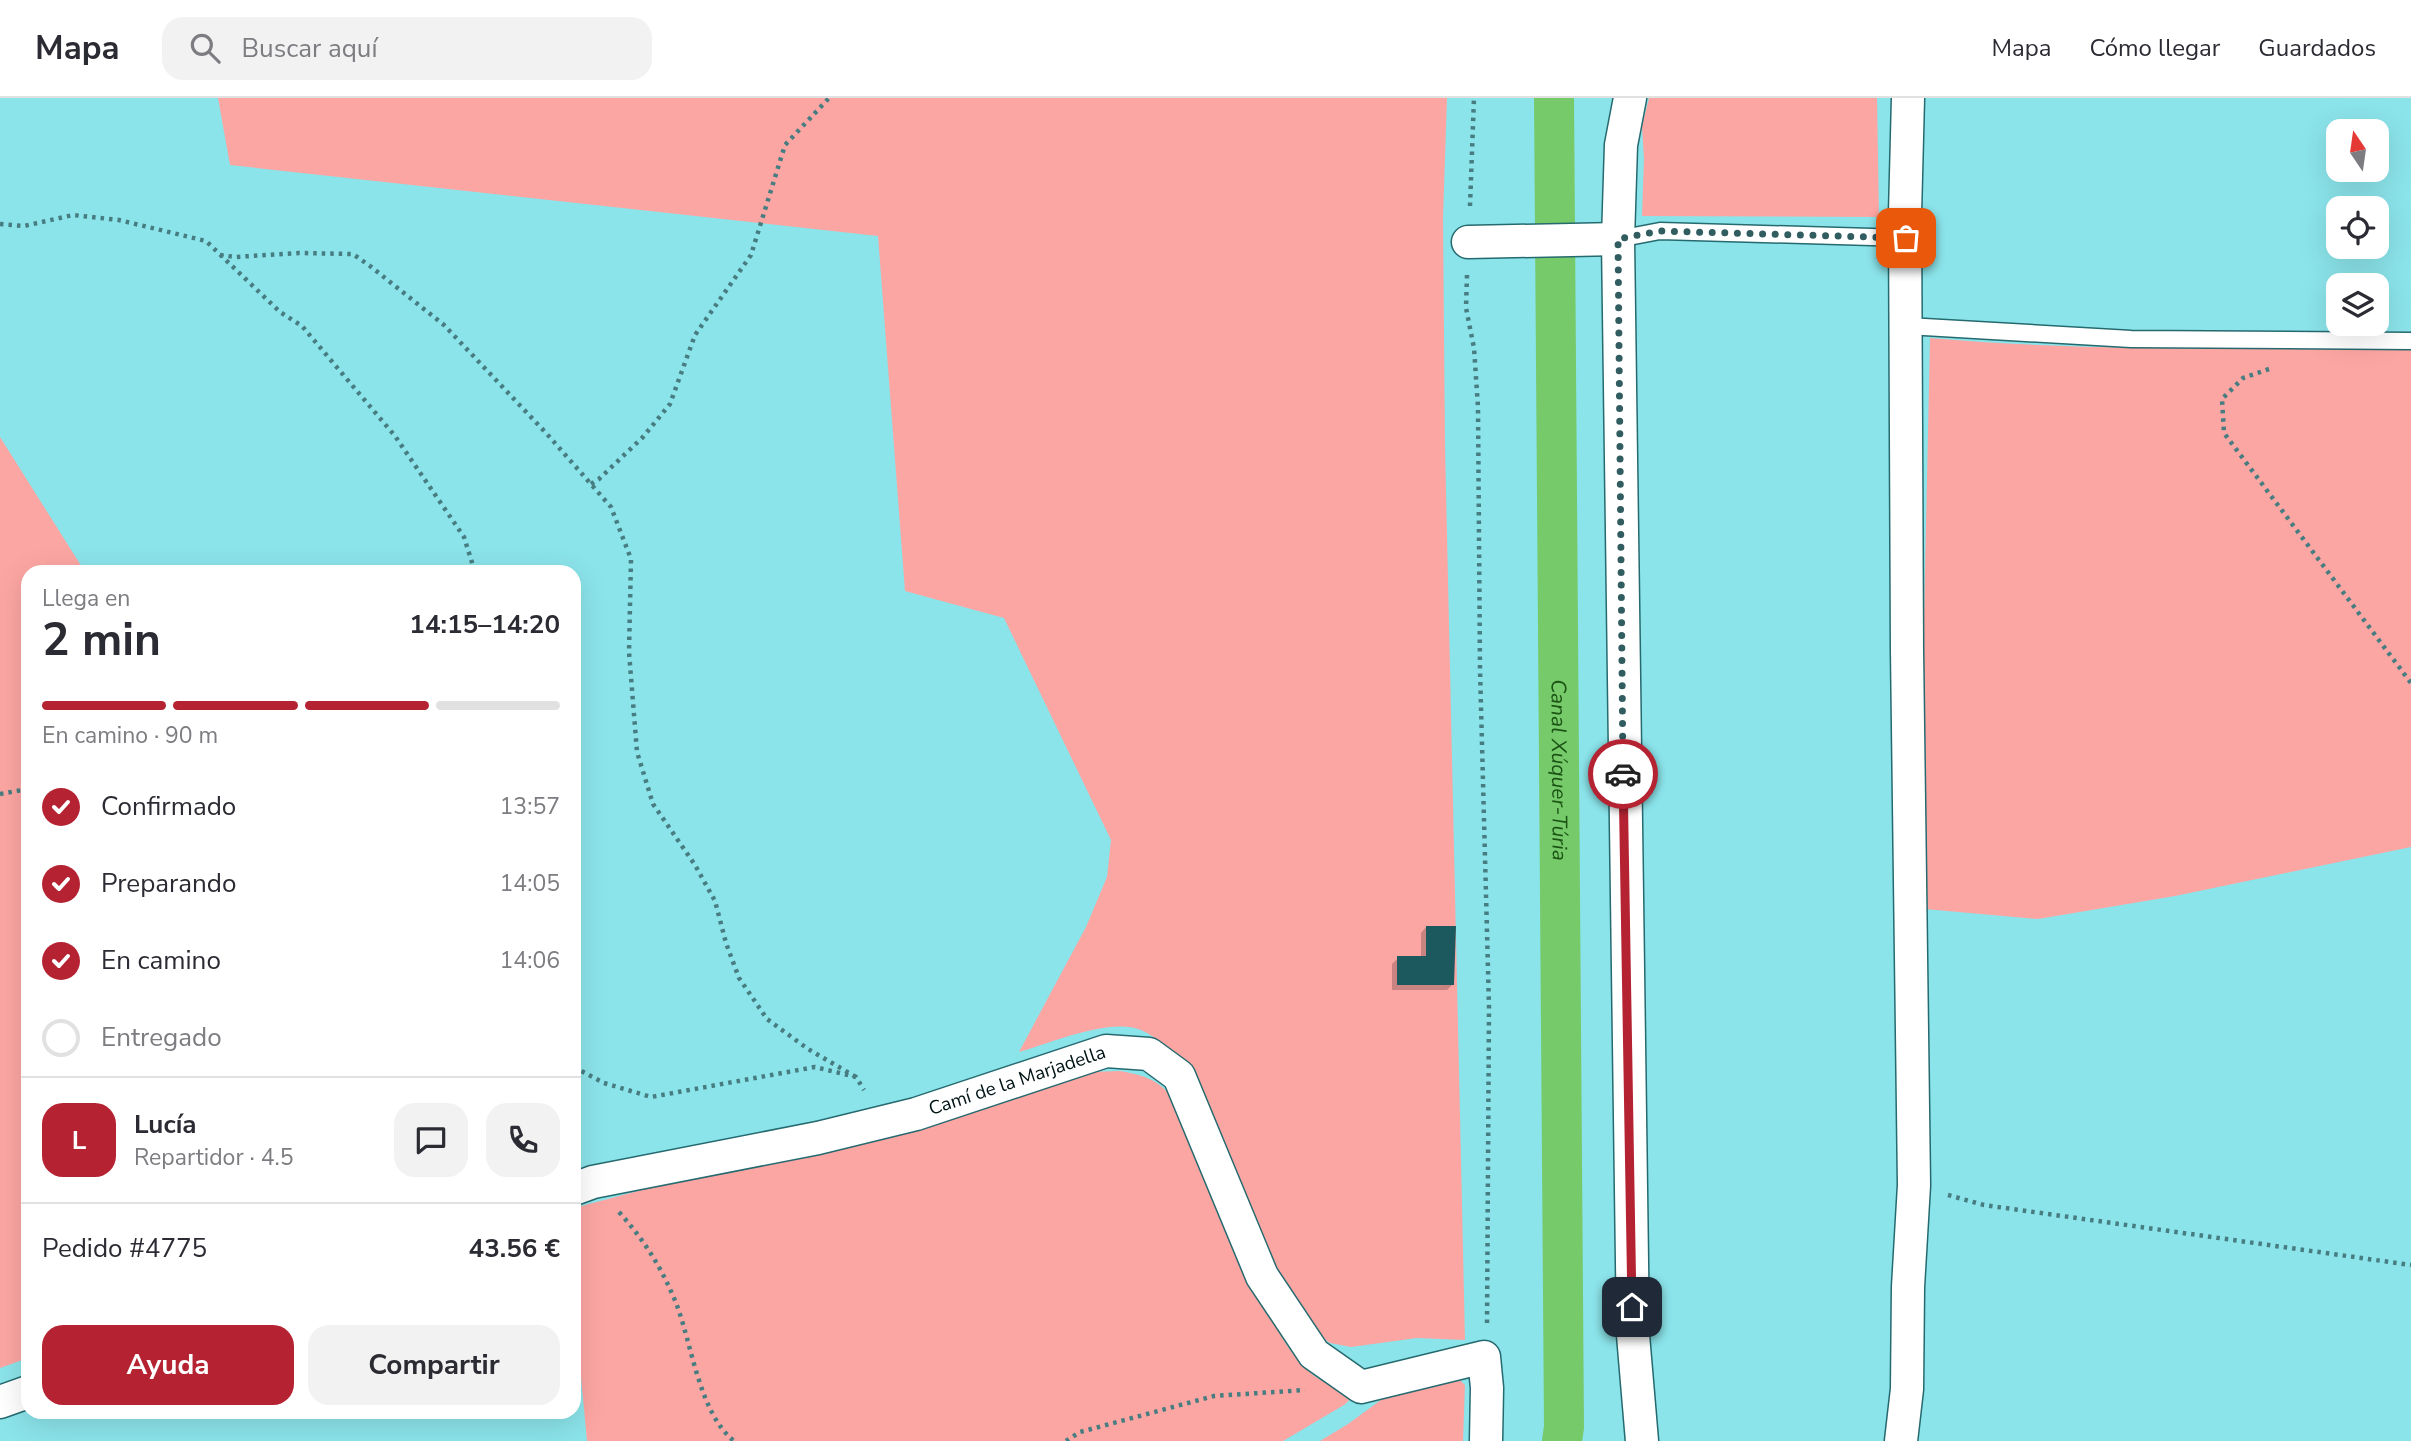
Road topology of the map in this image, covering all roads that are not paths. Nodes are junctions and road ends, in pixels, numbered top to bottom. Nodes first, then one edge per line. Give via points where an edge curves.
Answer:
1 (1630, 98) edge
2 (1908, 98) edge
3 (1906, 238) junction
4 (1618, 239) junction
5 (1471, 242) road end
6 (1907, 326) junction
7 (2411, 341) edge
8 (584, 1186) edge
9 (21, 1394) edge
10 (0, 1402) edge
11 (1486, 1441) edge
12 (1642, 1441) edge
13 (1901, 1441) edge

1 - 4 street via 1621,145
2 - 3 street
3 - 4 lane via 1660,231
3 - 6 street
4 - 5 street
4 - 12 street via 1633,1335
6 - 7 lane via 2131,339
6 - 13 street via 1914,1185
8 - 11 street, Camí de la Marjadella via 915,1114 1106,1051 1149,1054 1179,1076 1262,1276 1314,1354 1361,1387 1485,1357
9 - 10 street

